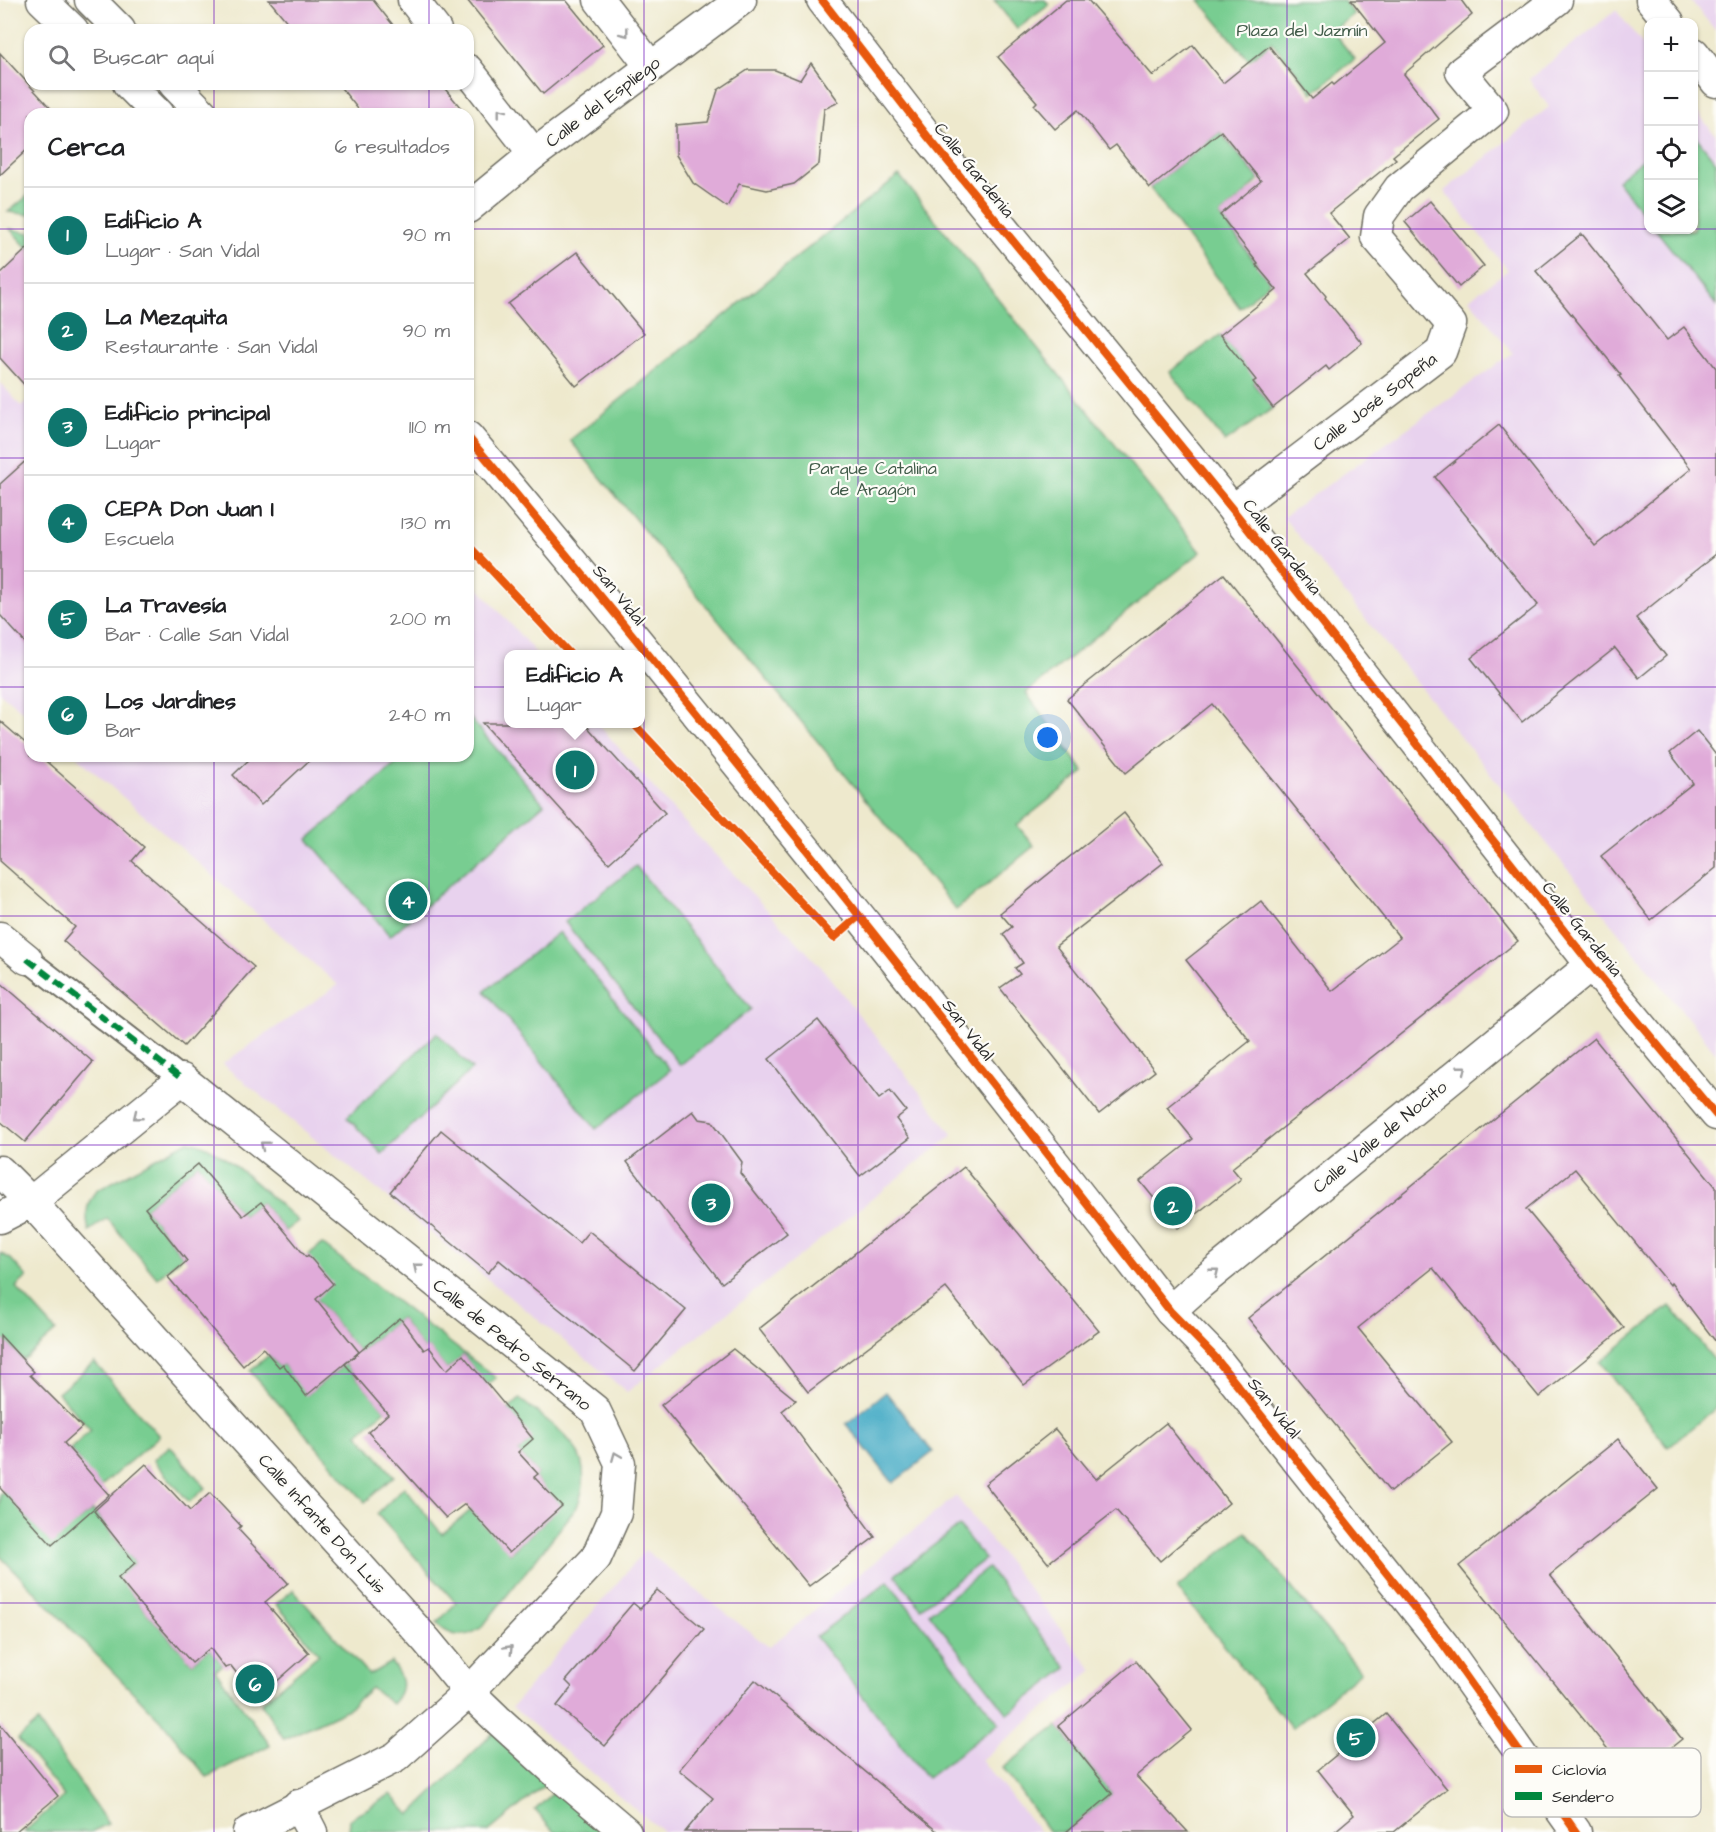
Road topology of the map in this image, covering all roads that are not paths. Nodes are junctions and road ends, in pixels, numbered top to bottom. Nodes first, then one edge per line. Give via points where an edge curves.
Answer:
1 (42, 0) edge
2 (90, 0) edge
3 (413, 0) edge
4 (599, 0) edge
5 (741, 0) edge
6 (822, 0) edge
7 (1557, 0) edge
8 (1651, 0) edge
9 (1666, 18) edge
10 (67, 24) edge
11 (114, 24) edge
12 (431, 24) edge
13 (1698, 58) edge
14 (651, 67) junction
15 (474, 78) edge
16 (1716, 82) edge
17 (134, 90) edge
18 (180, 90) edge
19 (152, 108) edge
20 (197, 108) edge
21 (534, 154) junction
22 (474, 203) edge
23 (474, 444) edge
24 (1233, 510) junction
25 (645, 650) edge
26 (645, 650) edge
27 (0, 937) edge
28 (27, 959) joint
29 (1591, 965) junction
30 (182, 1079) junction
31 (1716, 1115) edge
32 (0, 1171) edge
33 (31, 1202) junction
34 (0, 1218) edge
35 (1170, 1311) junction
36 (469, 1692) junction
37 (1517, 1748) edge
38 (298, 1805) junction
39 (1565, 1817) edge
40 (248, 1832) edge
41 (312, 1832) edge
42 (626, 1832) edge
43 (1576, 1832) edge

1 - 10 street
2 - 11 street
3 - 12 street
4 -> 14 street
5 - 14 street, Calle del Espliego
6 - 24 street, Calle Gardenia via 935,146
7 - 24 street, Calle José Sopeña via 1461,72 1493,111 1399,188 1379,216 1376,237 1450,324 1441,352
8 - 9 street
13 - 16 street
14 - 21 street, Calle del Espliego
21 -> 15 street
17 - 19 street
18 - 20 street
21 - 22 street, Calle del Espliego
23 - 26 street, San Vidal
24 - 29 street, Calle Gardenia
25 - 35 street, San Vidal
27 - 28 street
28 - 30 street
29 - 31 street, Calle Gardenia
35 -> 29 street, Calle Valle de Nocito
30 -> 33 street
36 -> 30 street, Calle de Pedro Serrano via 596,1558 616,1513 620,1463 595,1410
32 - 33 street, Calle Infante Don Luis
33 - 34 street
33 - 36 street, Calle Infante Don Luis
35 - 37 street, San Vidal via 1214,1356 1443,1644
36 - 38 street, Calle de Pedro Serrano via 396,1757
36 - 42 street, Calle Infante Don Luis
38 - 40 street, Calle de Pedro Serrano
38 - 41 street
39 - 43 street, San Vidal

